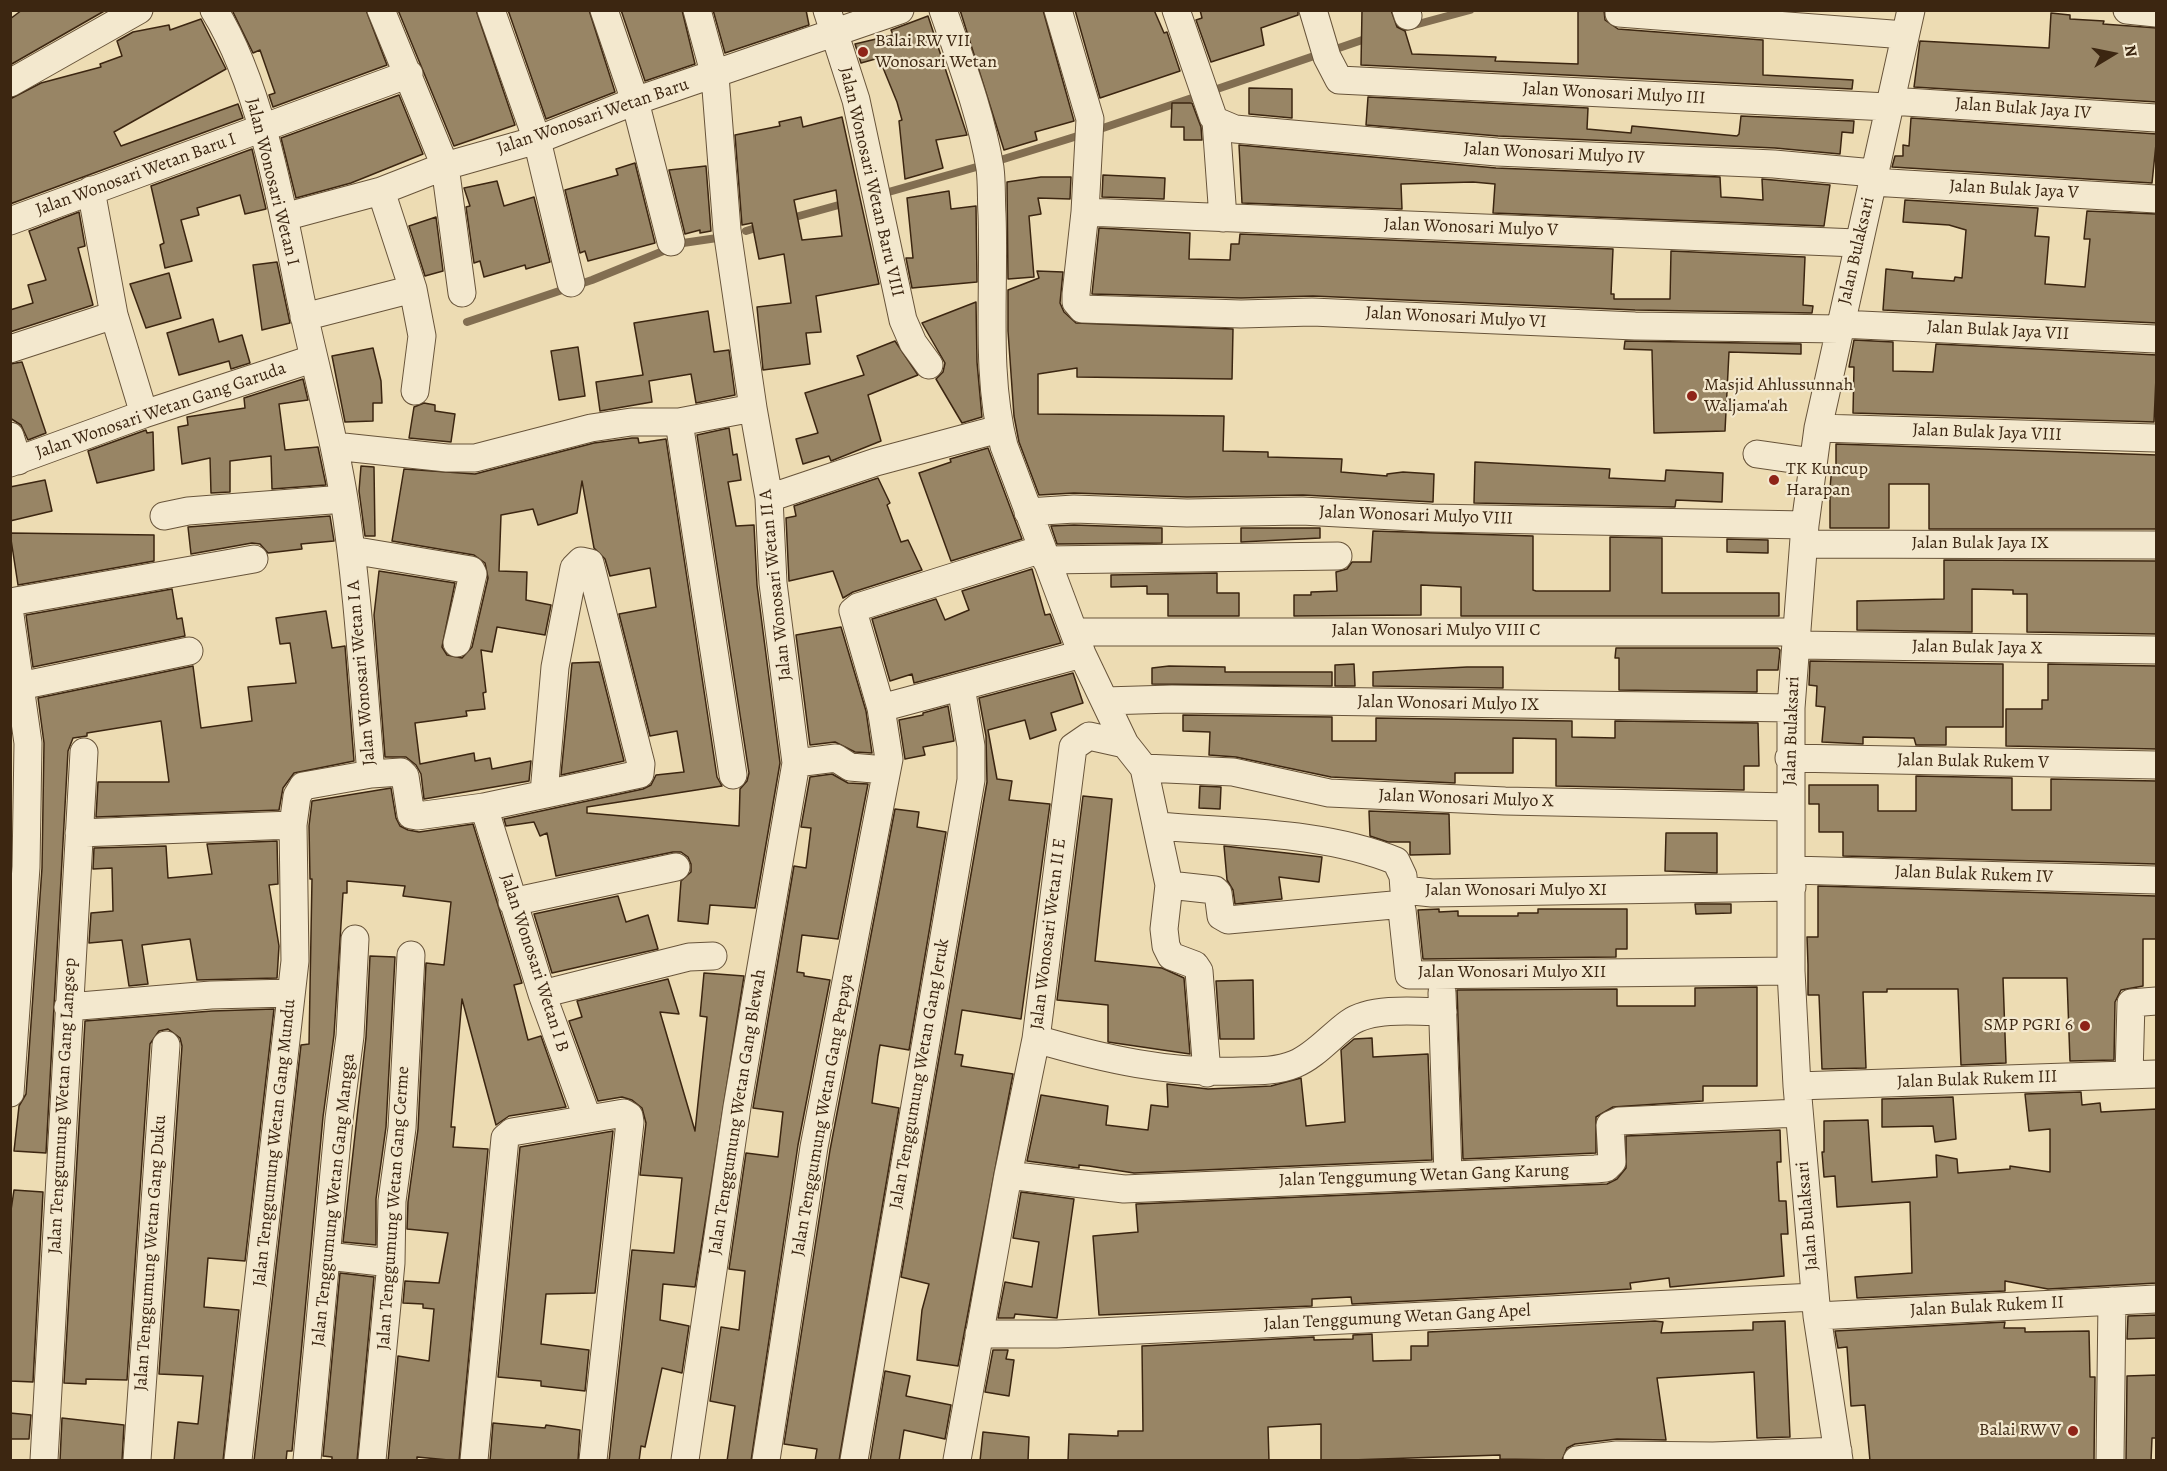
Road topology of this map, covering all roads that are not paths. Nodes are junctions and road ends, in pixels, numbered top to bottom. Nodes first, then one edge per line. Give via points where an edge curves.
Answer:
1 (139, 10) edge
2 (214, 10) edge
3 (381, 10) edge
4 (491, 10) edge
5 (604, 10) edge
6 (697, 10) edge
7 (900, 10) edge
8 (944, 10) edge
9 (1058, 10) edge
10 (1176, 10) edge
11 (1313, 10) edge
12 (2127, 10) edge
13 (1619, 13) dead end
14 (2157, 13) edge
15 (831, 22) edge
16 (1908, 23) edge
17 (409, 74) junction
18 (715, 76) junction
19 (10, 83) edge
20 (635, 101) junction
21 (1889, 104) junction
22 (2157, 118) edge
23 (1225, 125) junction
24 (261, 130) junction
25 (537, 140) junction
26 (445, 166) junction
27 (1873, 178) junction
28 (91, 190) junction
29 (381, 190) junction
30 (2157, 199) edge
31 (1085, 212) junction
32 (284, 217) junction
33 (1223, 218) junction
34 (10, 221) edge
35 (671, 242) dead end
36 (1857, 243) junction
37 (571, 283) dead end
38 (413, 289) junction
39 (462, 293) dead end
40 (114, 315) junction
41 (304, 318) junction
42 (1840, 326) junction
43 (2157, 339) edge
44 (10, 349) edge
45 (312, 359) junction
46 (929, 364) dead end
47 (415, 391) dead end
48 (753, 408) junction
49 (144, 414) junction
50 (679, 422) junction
51 (1818, 428) junction
52 (999, 429) junction
53 (2157, 438) edge
54 (334, 446) junction
55 (13, 453) edge
56 (1757, 454) dead end
57 (1814, 462) junction
58 (769, 498) junction
59 (344, 499) junction
60 (1028, 512) junction
61 (164, 516) dead end
62 (1804, 535) junction
63 (2157, 545) edge
64 (351, 550) junction
65 (1044, 554) junction
66 (1338, 556) dead end
67 (254, 559) dead end
68 (10, 602) edge
69 (10, 615) edge
70 (1797, 639) junction
71 (457, 643) dead end
72 (1078, 643) junction
73 (2157, 650) edge
74 (189, 651) dead end
75 (20, 686) junction
76 (961, 687) junction
77 (1105, 701) junction
78 (881, 708) junction
79 (1791, 708) junction
80 (1125, 744) junction
81 (84, 753) dead end
82 (1789, 758) junction
83 (796, 763) junction
84 (2157, 765) edge
85 (1144, 768) junction
86 (886, 770) junction
87 (371, 774) junction
88 (733, 775) dead end
89 (544, 793) junction
90 (484, 807) junction
91 (1790, 807) junction
92 (293, 825) junction
93 (1158, 826) junction
94 (79, 833) junction
95 (676, 867) dead end
96 (1792, 879) junction
97 (2157, 880) edge
98 (1168, 885) junction
99 (1403, 900) junction
100 (512, 902) junction
101 (355, 939) dead end
102 (411, 956) dead end
103 (713, 956) dead end
104 (1791, 971) junction
105 (1440, 974) junction
106 (291, 993) junction
107 (542, 994) junction
108 (2157, 1001) edge
109 (68, 1007) junction
110 (1443, 1012) junction
111 (1036, 1039) junction
112 (166, 1045) dead end
113 (1207, 1072) junction
114 (2129, 1074) junction
115 (2157, 1074) edge
116 (1797, 1086) junction
117 (10, 1093) edge
118 (1799, 1113) junction
119 (587, 1118) junction
120 (1008, 1175) junction
121 (1448, 1175) junction
122 (327, 1256) junction
123 (391, 1263) junction
124 (2157, 1299) edge
125 (2112, 1302) junction
126 (1816, 1306) junction
127 (979, 1334) junction
128 (1838, 1456) edge
129 (44, 1461) edge
130 (136, 1461) edge
131 (238, 1461) edge
132 (308, 1461) edge
133 (372, 1461) edge
134 (474, 1461) edge
135 (593, 1461) edge
136 (685, 1461) edge
137 (766, 1461) edge
138 (854, 1461) edge
139 (957, 1461) edge
140 (1577, 1461) edge
141 (2110, 1461) edge

1 - 19 street
2 - 24 street, Jalan Wonosari Wetan I via 235,48
3 - 17 street
4 - 25 street
5 - 20 street
6 - 18 street, Jalan Wonosari Wetan II A
7 - 15 street, Jalan Wonosari Wetan Baru
8 - 52 street via 976,107 990,169 992,324
9 - 31 street via 1089,113
10 - 23 street
11 - 21 street, Jalan Wonosari Mulyo III via 1327,57 1339,80
12 - 14 street
13 - 16 street
15 - 18 street, Jalan Wonosari Wetan Baru
15 - 46 street, Jalan Wonosari Wetan Baru VIII via 856,100 903,320 913,343
16 - 21 street, Jalan Bulaksari
17 - 24 street, Jalan Wonosari Wetan Baru I
17 - 26 street
18 - 20 street, Jalan Wonosari Wetan Baru
18 - 48 street, Jalan Wonosari Wetan II A via 728,237
20 - 25 street, Jalan Wonosari Wetan Baru
20 - 35 street
21 - 22 street, Jalan Bulak Jaya IV
21 - 27 street, Jalan Bulaksari
23 - 27 street, Jalan Wonosari Mulyo IV via 1497,152 1774,164
23 - 33 street
24 - 28 street, Jalan Wonosari Wetan Baru I
24 - 32 street, Jalan Wonosari Wetan I
25 - 26 street, Jalan Wonosari Wetan Baru
25 - 37 street
26 - 29 street, Jalan Wonosari Wetan Baru
26 - 39 street
27 - 30 street, Jalan Bulak Jaya V
27 - 36 street, Jalan Bulaksari
28 - 34 street, Jalan Wonosari Wetan Baru I
28 - 40 street
29 - 32 street, Jalan Wonosari Wetan Baru
29 - 38 street
31 - 33 street, Jalan Wonosari Mulyo V
31 - 42 street, Jalan Wonosari Mulyo VI via 1076,302 1082,309 1312,312 1635,326
32 - 41 street, Jalan Wonosari Wetan I
33 - 36 street, Jalan Wonosari Mulyo V
36 - 42 street, Jalan Bulaksari
38 - 41 street
38 - 47 street via 422,336
40 - 44 street
40 - 49 street
41 - 45 street, Jalan Wonosari Wetan I
42 - 43 street, Jalan Bulak Jaya VII
42 - 51 street, Jalan Bulaksari
45 - 49 street, Jalan Wonosari Wetan Gang Garuda
45 - 54 street, Jalan Wonosari Wetan I A
48 - 50 street
48 - 58 street, Jalan Wonosari Wetan II A
49 - 55 street, Jalan Wonosari Wetan Gang Garuda
50 - 54 street via 632,422 591,428 475,458
50 - 88 street
51 - 53 street, Jalan Bulak Jaya VIII
51 - 57 street, Jalan Bulaksari
52 - 58 street via 876,462
52 - 60 street
54 - 59 street, Jalan Wonosari Wetan I A
56 - 57 street
57 - 62 street, Jalan Bulaksari
58 - 83 street, Jalan Wonosari Wetan II A via 773,583
59 - 61 street
59 - 64 street, Jalan Wonosari Wetan I A
60 - 62 street, Jalan Wonosari Mulyo VIII via 1302,511
60 - 65 street
62 - 63 street, Jalan Bulak Jaya IX
62 - 70 street, Jalan Bulaksari
64 - 71 street via 471,570
64 - 87 street, Jalan Wonosari Wetan I A
65 - 66 street
65 - 72 street
65 - 78 street, Jalan Tenggumung Wetan Gang Pepaya via 858,606 853,611
67 - 68 street
69 - 75 street
70 - 72 street, Jalan Wonosari Mulyo VIII C
70 - 73 street, Jalan Bulak Jaya X
70 - 79 street, Jalan Bulaksari
72 - 76 street, Jalan Wonosari Mulyo VIII C
72 - 77 street
74 - 75 street
75 - 117 street via 28,743 26,856
76 - 78 street, Jalan Wonosari Mulyo VIII C
76 - 138 street, Jalan Tenggumung Wetan Gang Jeruk via 971,746 971,780
77 - 79 street, Jalan Wonosari Mulyo IX
77 - 80 street
78 - 86 street, Jalan Tenggumung Wetan Gang Pepaya via 889,759
79 - 82 street, Jalan Bulaksari
80 - 85 street
80 - 111 street, Jalan Wonosari Wetan II E via 1089,736 1073,747
81 - 94 street, Jalan Tenggumung Wetan Gang Langsep
82 - 84 street, Jalan Bulak Rukem V
82 - 91 street, Jalan Bulaksari
83 - 86 street via 836,758 850,767
83 - 136 street, Jalan Tenggumung Wetan Gang Blewah via 737,1107
85 - 91 street, Jalan Wonosari Mulyo X via 1233,772 1329,793
85 - 93 street
86 - 137 street, Jalan Tenggumung Wetan Gang Pepaya via 813,1147
87 - 90 street via 401,772 405,776 411,815
87 - 92 street, Jalan Wonosari Wetan I A via 303,786 297,796
89 - 89 street via 640,774 641,764 590,563 581,561 574,568 555,667
89 - 90 street
90 - 100 street, Jalan Wonosari Wetan I B
91 - 96 street, Jalan Bulaksari
92 - 94 street
92 - 106 street, Jalan Tenggumung Wetan Gang Mundu via 295,961
93 - 98 street
93 - 99 street, Jalan Wonosari Mulyo XI via 1317,840 1378,854 1396,861 1403,876
94 - 109 street, Jalan Tenggumung Wetan Gang Langsep
95 - 100 street
96 - 97 street, Jalan Bulak Rukem IV
96 - 99 street, Jalan Wonosari Mulyo XI via 1432,893
96 - 104 street, Jalan Bulaksari
98 - 99 street via 1215,890 1221,916 1228,920 1386,905
98 - 113 street via 1166,946 1171,956 1195,965 1199,971
99 - 105 street, Jalan Wonosari Mulyo XII via 1409,975
100 - 107 street, Jalan Wonosari Wetan I B
101 - 122 street, Jalan Tenggumung Wetan Gang Mangga via 350,1036
102 - 123 street, Jalan Tenggumung Wetan Gang Cerme via 402,1128 392,1201
103 - 107 street via 688,957
104 - 105 street, Jalan Wonosari Mulyo XII
104 - 116 street, Jalan Bulaksari
105 - 110 street
106 - 109 street via 211,995
106 - 131 street, Jalan Tenggumung Wetan Gang Mundu
107 - 119 street, Jalan Wonosari Wetan I B
108 - 114 street via 2131,1003
109 - 129 street, Jalan Tenggumung Wetan Gang Langsep
110 - 113 street via 1399,1011 1363,1017 1352,1021 1298,1064 1276,1070
110 - 121 street
111 - 113 street via 1116,1062
111 - 120 street, Jalan Wonosari Wetan II E
112 - 130 street, Jalan Tenggumung Wetan Gang Duku
114 - 115 street, Jalan Bulak Rukem III
114 - 116 street, Jalan Bulak Rukem III
116 - 118 street, Jalan Bulaksari
118 - 121 street, Jalan Tenggumung Wetan Gang Karung via 1619,1121 1610,1125 1612,1162 1606,1168
118 - 126 street, Jalan Bulaksari
119 - 134 street via 512,1132 505,1138
119 - 135 street via 624,1113 630,1122
120 - 121 street, Jalan Tenggumung Wetan Gang Karung via 1124,1189
120 - 127 street, Jalan Wonosari Wetan II E
122 - 123 street
122 - 132 street, Jalan Tenggumung Wetan Gang Mangga
123 - 133 street, Jalan Tenggumung Wetan Gang Cerme
124 - 125 street, Jalan Bulak Rukem II
125 - 126 street, Jalan Bulak Rukem II
125 - 141 street
126 - 127 street, Jalan Tenggumung Wetan Gang Apel
126 - 128 street, Jalan Bulaksari
127 - 139 street, Jalan Wonosari Wetan II E
128 - 140 street via 1617,1455

